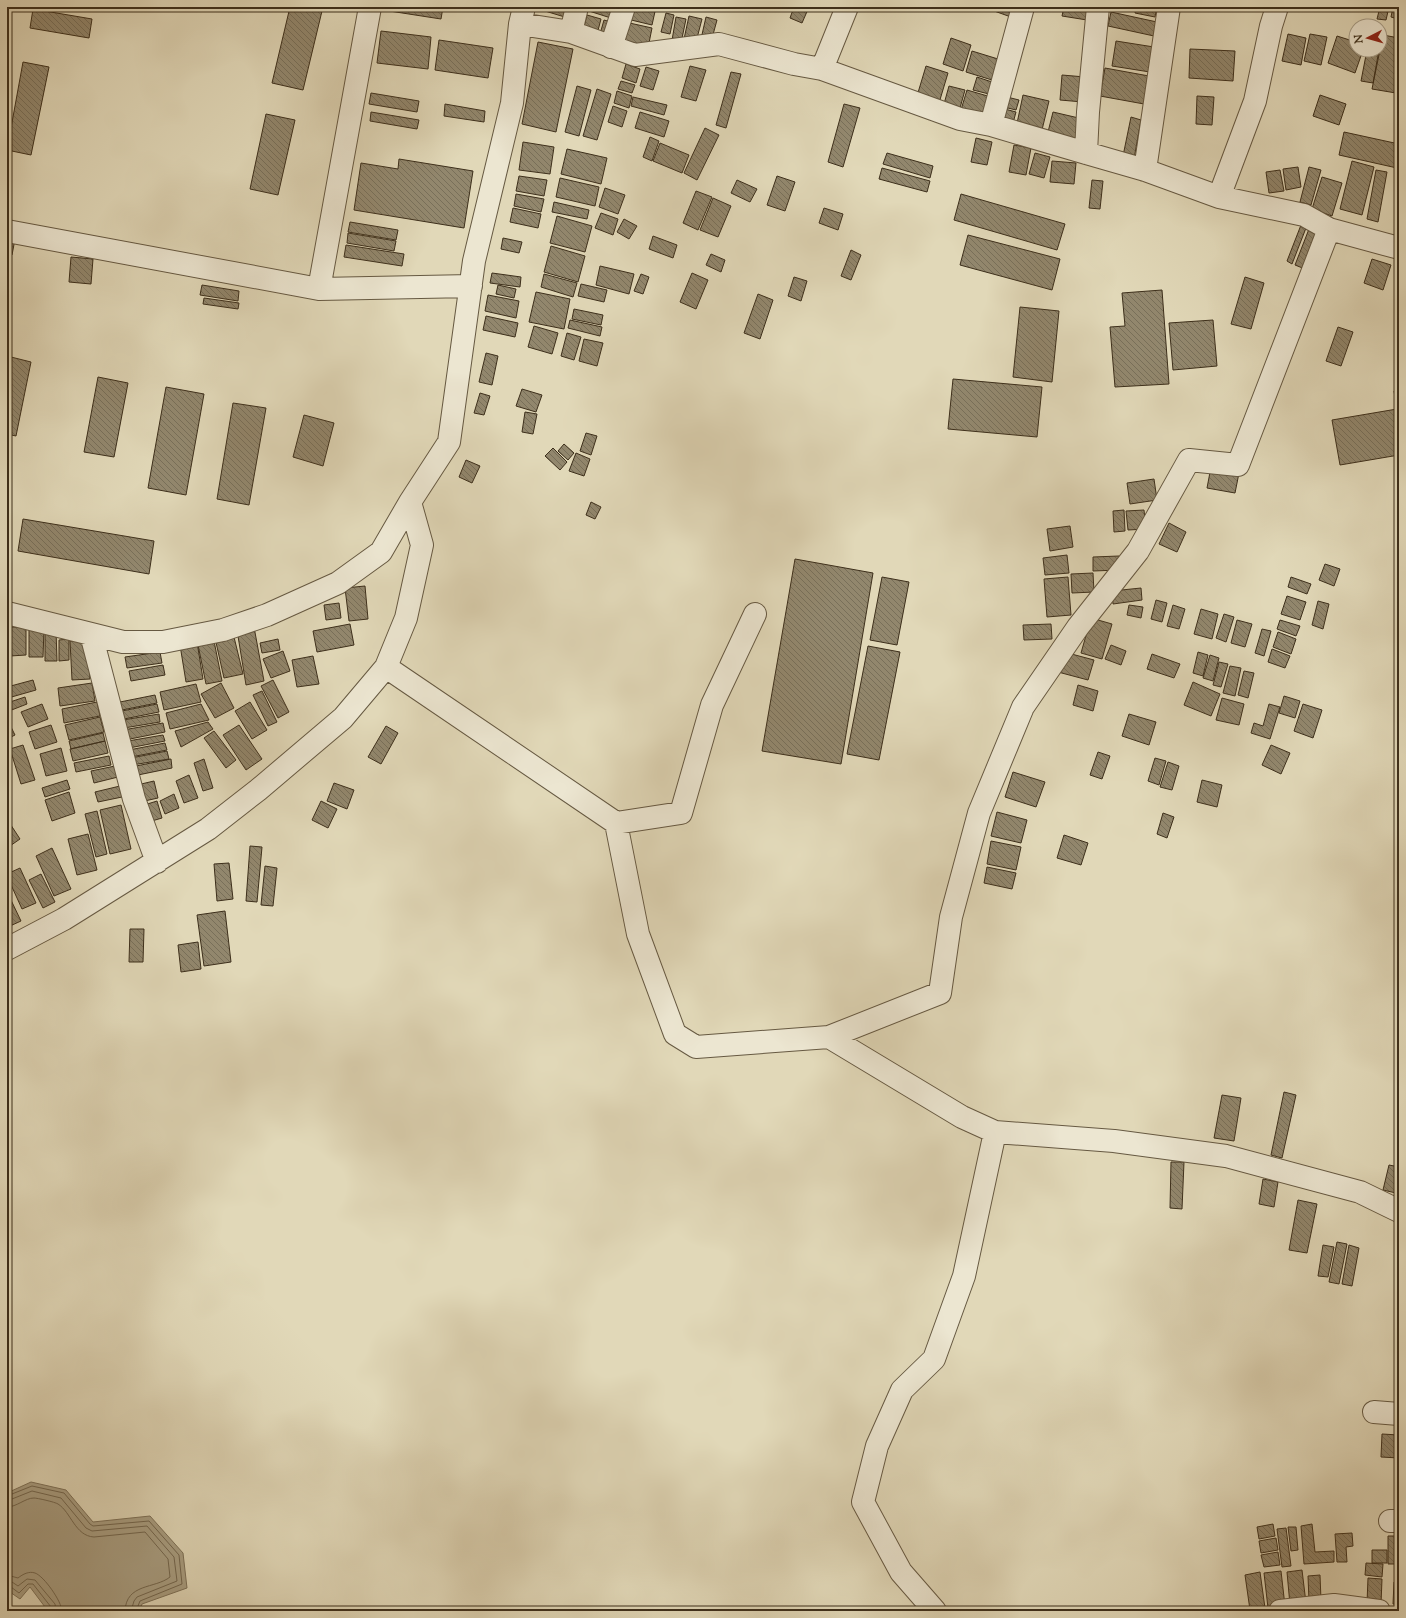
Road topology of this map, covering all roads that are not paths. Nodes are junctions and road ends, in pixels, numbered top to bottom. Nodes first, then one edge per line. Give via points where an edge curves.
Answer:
1 (370, 7) edge
2 (577, 7) edge
3 (624, 7) edge
4 (847, 7) edge
5 (1023, 7) edge
6 (1098, 7) edge
7 (1169, 7) edge
8 (1277, 7) edge
9 (522, 16) edge
10 (572, 32) junction
11 (611, 47) junction
12 (822, 69) junction
13 (991, 125) junction
14 (1086, 153) junction
15 (1145, 170) junction
16 (1219, 197) junction
17 (1329, 229) junction
18 (7, 231) edge
19 (1399, 248) edge
20 (471, 286) junction
21 (319, 289) junction
22 (410, 502) junction
23 (7, 613) edge
24 (755, 614) dead end
25 (91, 634) junction
26 (386, 667) junction
27 (616, 823) junction
28 (157, 862) junction
29 (7, 948) edge
30 (829, 1037) junction
31 (995, 1132) junction
32 (1399, 1211) edge
33 (1374, 1412) dead end
34 (1399, 1414) edge
35 (935, 1611) edge
36 (1280, 1611) edge
37 (1379, 1611) edge

1 - 21 street
2 - 10 street
3 - 11 street
4 - 12 street
5 - 13 street
6 - 14 street
7 - 15 street
8 - 16 street via 1254,101
9 - 10 street
9 - 20 street via 512,103 474,261
10 - 11 street
11 - 12 street via 636,55 720,44
12 - 13 street via 960,119
13 - 14 street
14 - 15 street
15 - 16 street
16 - 17 street via 1304,215
17 - 19 street
17 - 30 street via 1238,465 1190,460 1138,552 1078,627 1023,707 979,813 951,917 940,993
18 - 21 street
20 - 21 street
20 - 22 street via 449,442
22 - 25 street via 381,552 338,583 267,615 223,630 163,642 123,642
22 - 26 street via 422,545 406,618
23 - 25 street
24 - 27 street via 712,705 681,813
25 - 28 street via 134,799
26 - 27 street
26 - 28 street via 342,718 258,790 208,829
27 - 30 street via 638,934 675,1034 696,1047
28 - 29 street via 64,919
30 - 31 street via 962,1117
31 - 32 street via 1114,1141 1226,1156 1360,1192
31 - 35 street via 964,1276 934,1359 902,1390 877,1446 863,1502 902,1572
33 - 34 street
36 - 37 street via 1334,1605

